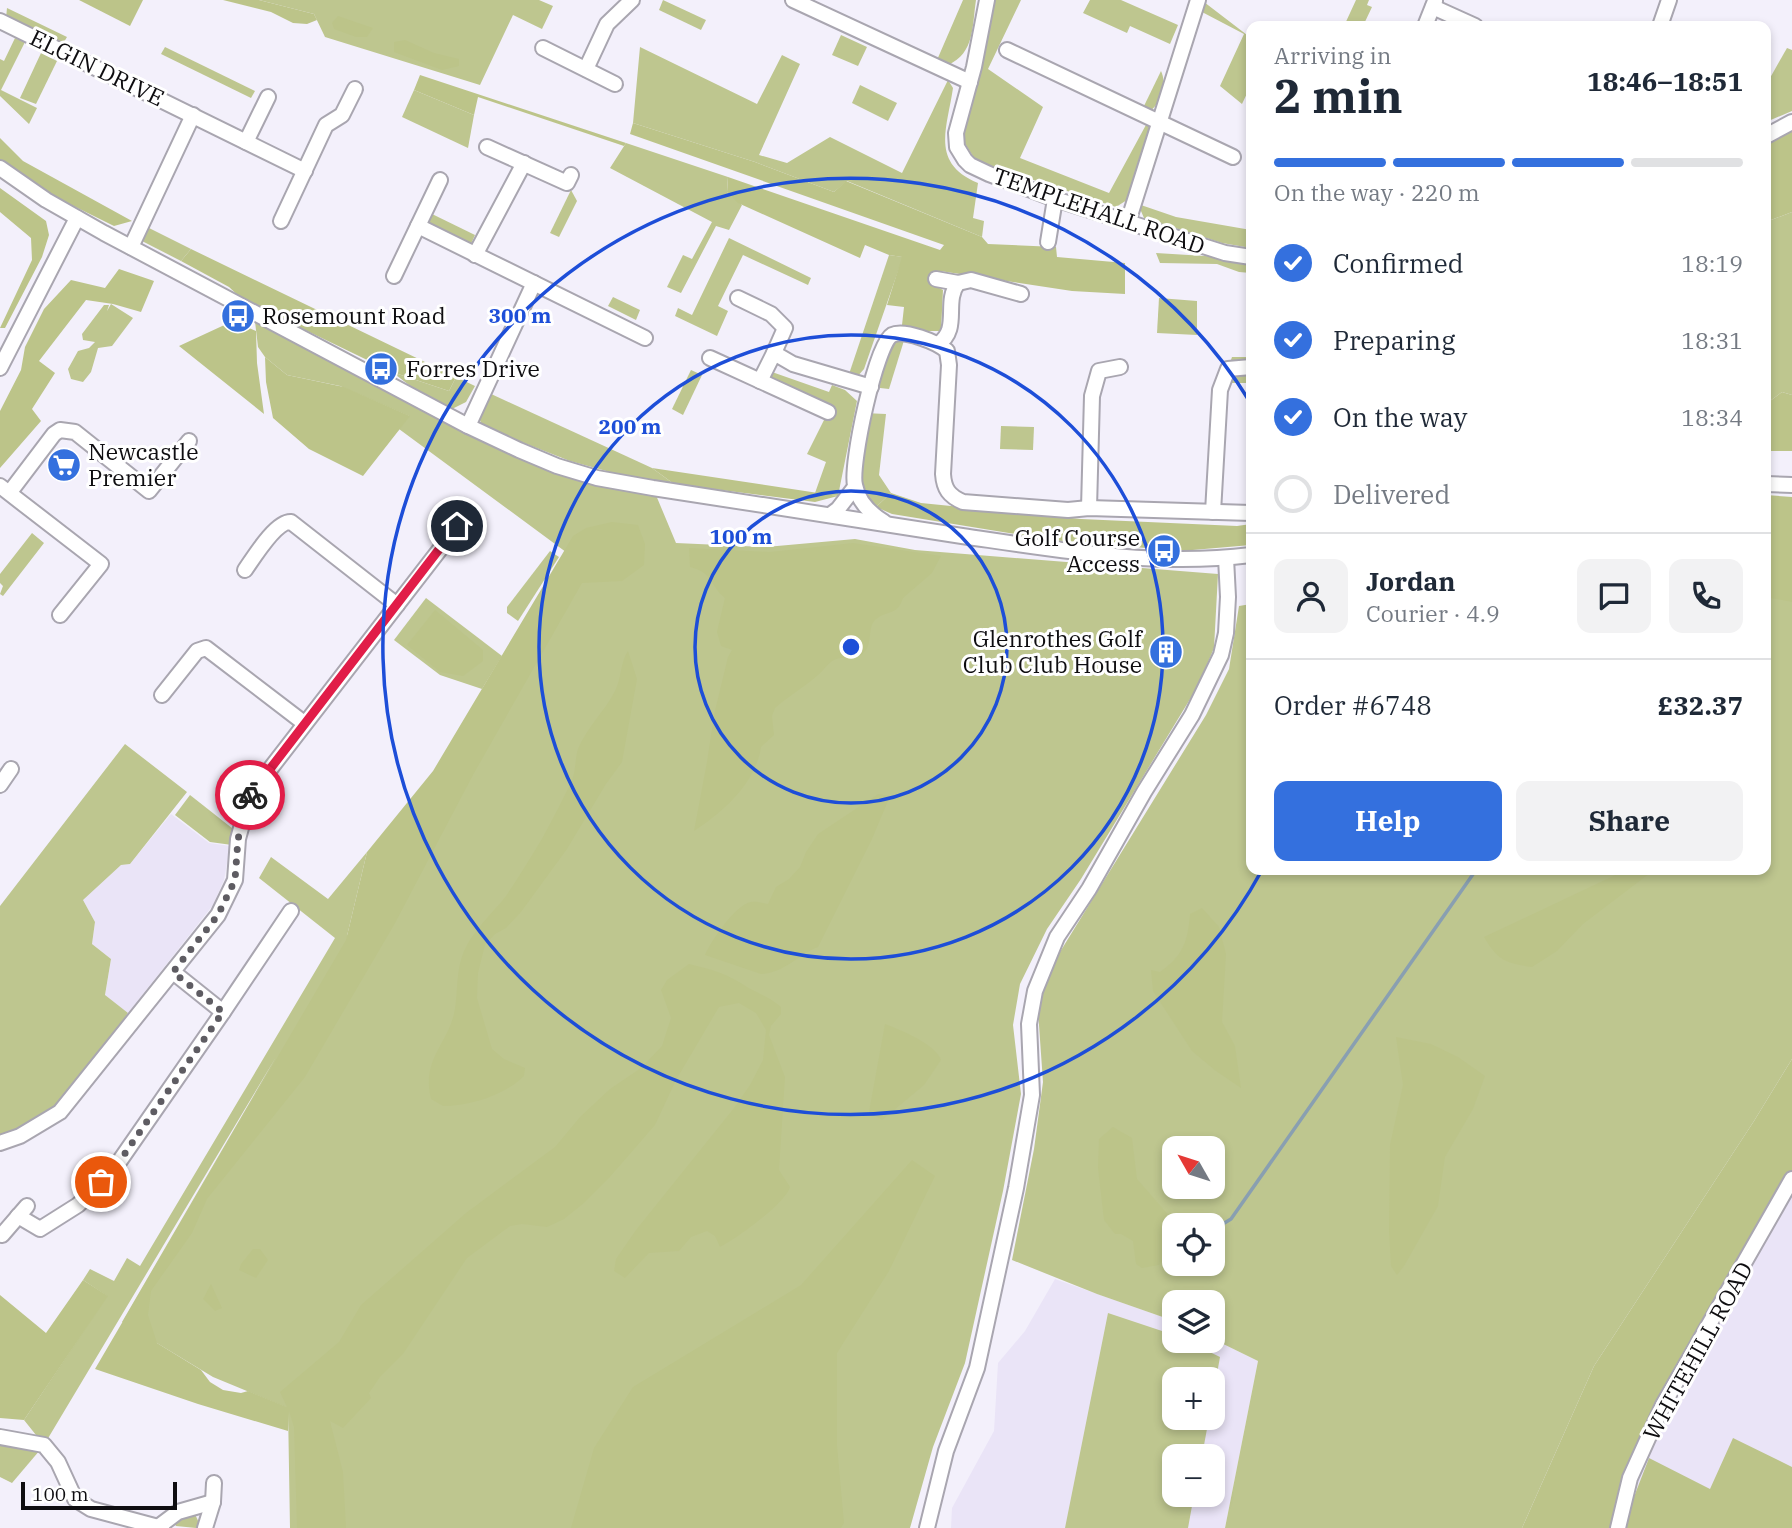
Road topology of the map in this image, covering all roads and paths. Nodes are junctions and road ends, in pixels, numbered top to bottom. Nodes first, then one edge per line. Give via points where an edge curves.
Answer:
1 (632, 0) edge
2 (793, 0) edge
3 (987, 0) edge
4 (1198, 0) edge
5 (1669, 0) edge
6 (1434, 4) edge
7 (0, 21) edge
8 (1428, 21) edge
9 (1466, 21) edge
10 (1662, 21) edge
11 (543, 48) dead end
12 (1007, 50) dead end
13 (586, 69) junction
14 (970, 82) junction
15 (615, 84) dead end
16 (355, 89) dead end
17 (268, 97) dead end
18 (193, 116) junction
19 (1792, 122) edge
20 (1160, 123) junction
21 (1771, 133) edge
22 (246, 142) junction
23 (487, 147) dead end
24 (1233, 157) dead end
25 (524, 163) junction
26 (0, 167) edge
27 (305, 171) junction
28 (571, 175) dead end
29 (440, 180) dead end
30 (1055, 198) junction
31 (77, 218) junction
32 (281, 220) dead end
33 (1128, 222) junction
34 (418, 226) junction
35 (1048, 242) dead end
36 (131, 247) junction
37 (475, 255) junction
38 (1246, 256) edge
39 (394, 276) dead end
40 (936, 279) dead end
41 (958, 283) junction
42 (534, 284) junction
43 (1021, 294) dead end
44 (738, 298) dead end
45 (645, 338) dead end
46 (5, 342) edge
47 (938, 344) junction
48 (774, 353) junction
49 (710, 358) dead end
50 (1120, 367) dead end
51 (1246, 367) edge
52 (0, 368) edge
53 (760, 381) junction
54 (871, 387) junction
55 (828, 412) dead end
56 (468, 426) junction
57 (189, 441) dead end
58 (1771, 484) edge
59 (1792, 485) edge
60 (855, 487) junction
61 (5, 489) edge
62 (1089, 508) junction
63 (1213, 512) junction
64 (1246, 513) edge
65 (830, 515) junction
66 (889, 525) junction
67 (457, 526) dead end
68 (1246, 556) edge
69 (1226, 558) junction
70 (245, 570) dead end
71 (397, 605) junction
72 (60, 615) dead end
73 (162, 695) dead end
74 (304, 723) junction
75 (11, 769) dead end
76 (0, 785) edge
77 (291, 911) dead end
78 (173, 972) junction
79 (223, 1012) junction
80 (0, 1143) edge
81 (1792, 1179) edge
82 (2, 1235) dead end
83 (0, 1437) edge
84 (214, 1483) dead end
85 (213, 1502) junction
86 (160, 1527) edge
87 (205, 1528) edge
88 (927, 1528) edge
89 (1618, 1528) edge

1 - 13 street via 607,24
2 - 14 street
3 - 14 street
4 - 20 street
5 - 10 street
6 - 8 street
6 - 9 street
7 - 18 street, ELGIN DRIVE
11 - 13 street
12 - 20 street
13 - 15 street
14 - 30 street, TEMPLEHALL ROAD via 956,133 957,147 970,165
16 - 27 street via 342,114 326,125
17 - 22 street
18 - 22 street, ELGIN DRIVE
18 - 36 street
19 - 21 street
20 - 24 street
20 - 33 street
22 - 27 street, ELGIN DRIVE
23 - 25 street
25 - 28 street via 567,183
25 - 37 street
26 - 31 street
27 - 32 street
29 - 34 street
30 - 33 street, TEMPLEHALL ROAD
30 - 35 street
31 - 36 street
31 - 46 street
33 - 38 street, TEMPLEHALL ROAD
34 - 37 street
34 - 39 street
36 - 56 street
37 - 42 street
40 - 41 street
41 - 43 street via 971,280
41 - 47 street via 952,295 951,330
42 - 45 street
42 - 56 street
44 - 48 street via 771,314 785,328
46 - 52 street
47 - 54 street via 906,334 890,336
47 - 62 street via 949,358 943,474 950,494 963,502 1001,506
48 - 53 street
48 - 54 street via 793,364
49 - 53 street
50 - 62 street via 1099,371 1092,396
51 - 63 street via 1228,369 1220,390
53 - 55 street
54 - 60 street via 854,465
56 - 65 street via 557,466 597,478
57 - 61 street via 149,491 75,432 60,430
58 - 59 street
60 - 65 street
60 - 66 street via 867,508
61 - 72 street via 101,564
62 - 63 street
63 - 64 street
65 - 66 street
66 - 69 street via 1105,556
67 - 71 street
68 - 69 street
69 - 88 street via 1228,597 1222,655 1192,715 1057,937 1035,991 1029,1024 1032,1096 1016,1188 977,1368 946,1451
70 - 71 street via 278,527 291,522
71 - 74 street
73 - 74 street via 197,651 206,648
74 - 78 street via 250,795 238,839 235,880 218,915
75 - 76 street
77 - 79 street
78 - 79 street
78 - 80 street via 60,1112
79 - 82 street via 112,1172 78,1205 40,1229 23,1211
81 - 89 street, WHITEHILL ROAD via 1663,1405 1630,1478
83 - 86 street via 44,1445 58,1462 72,1493 91,1509
84 - 85 street
85 - 86 street via 178,1512
85 - 87 street

